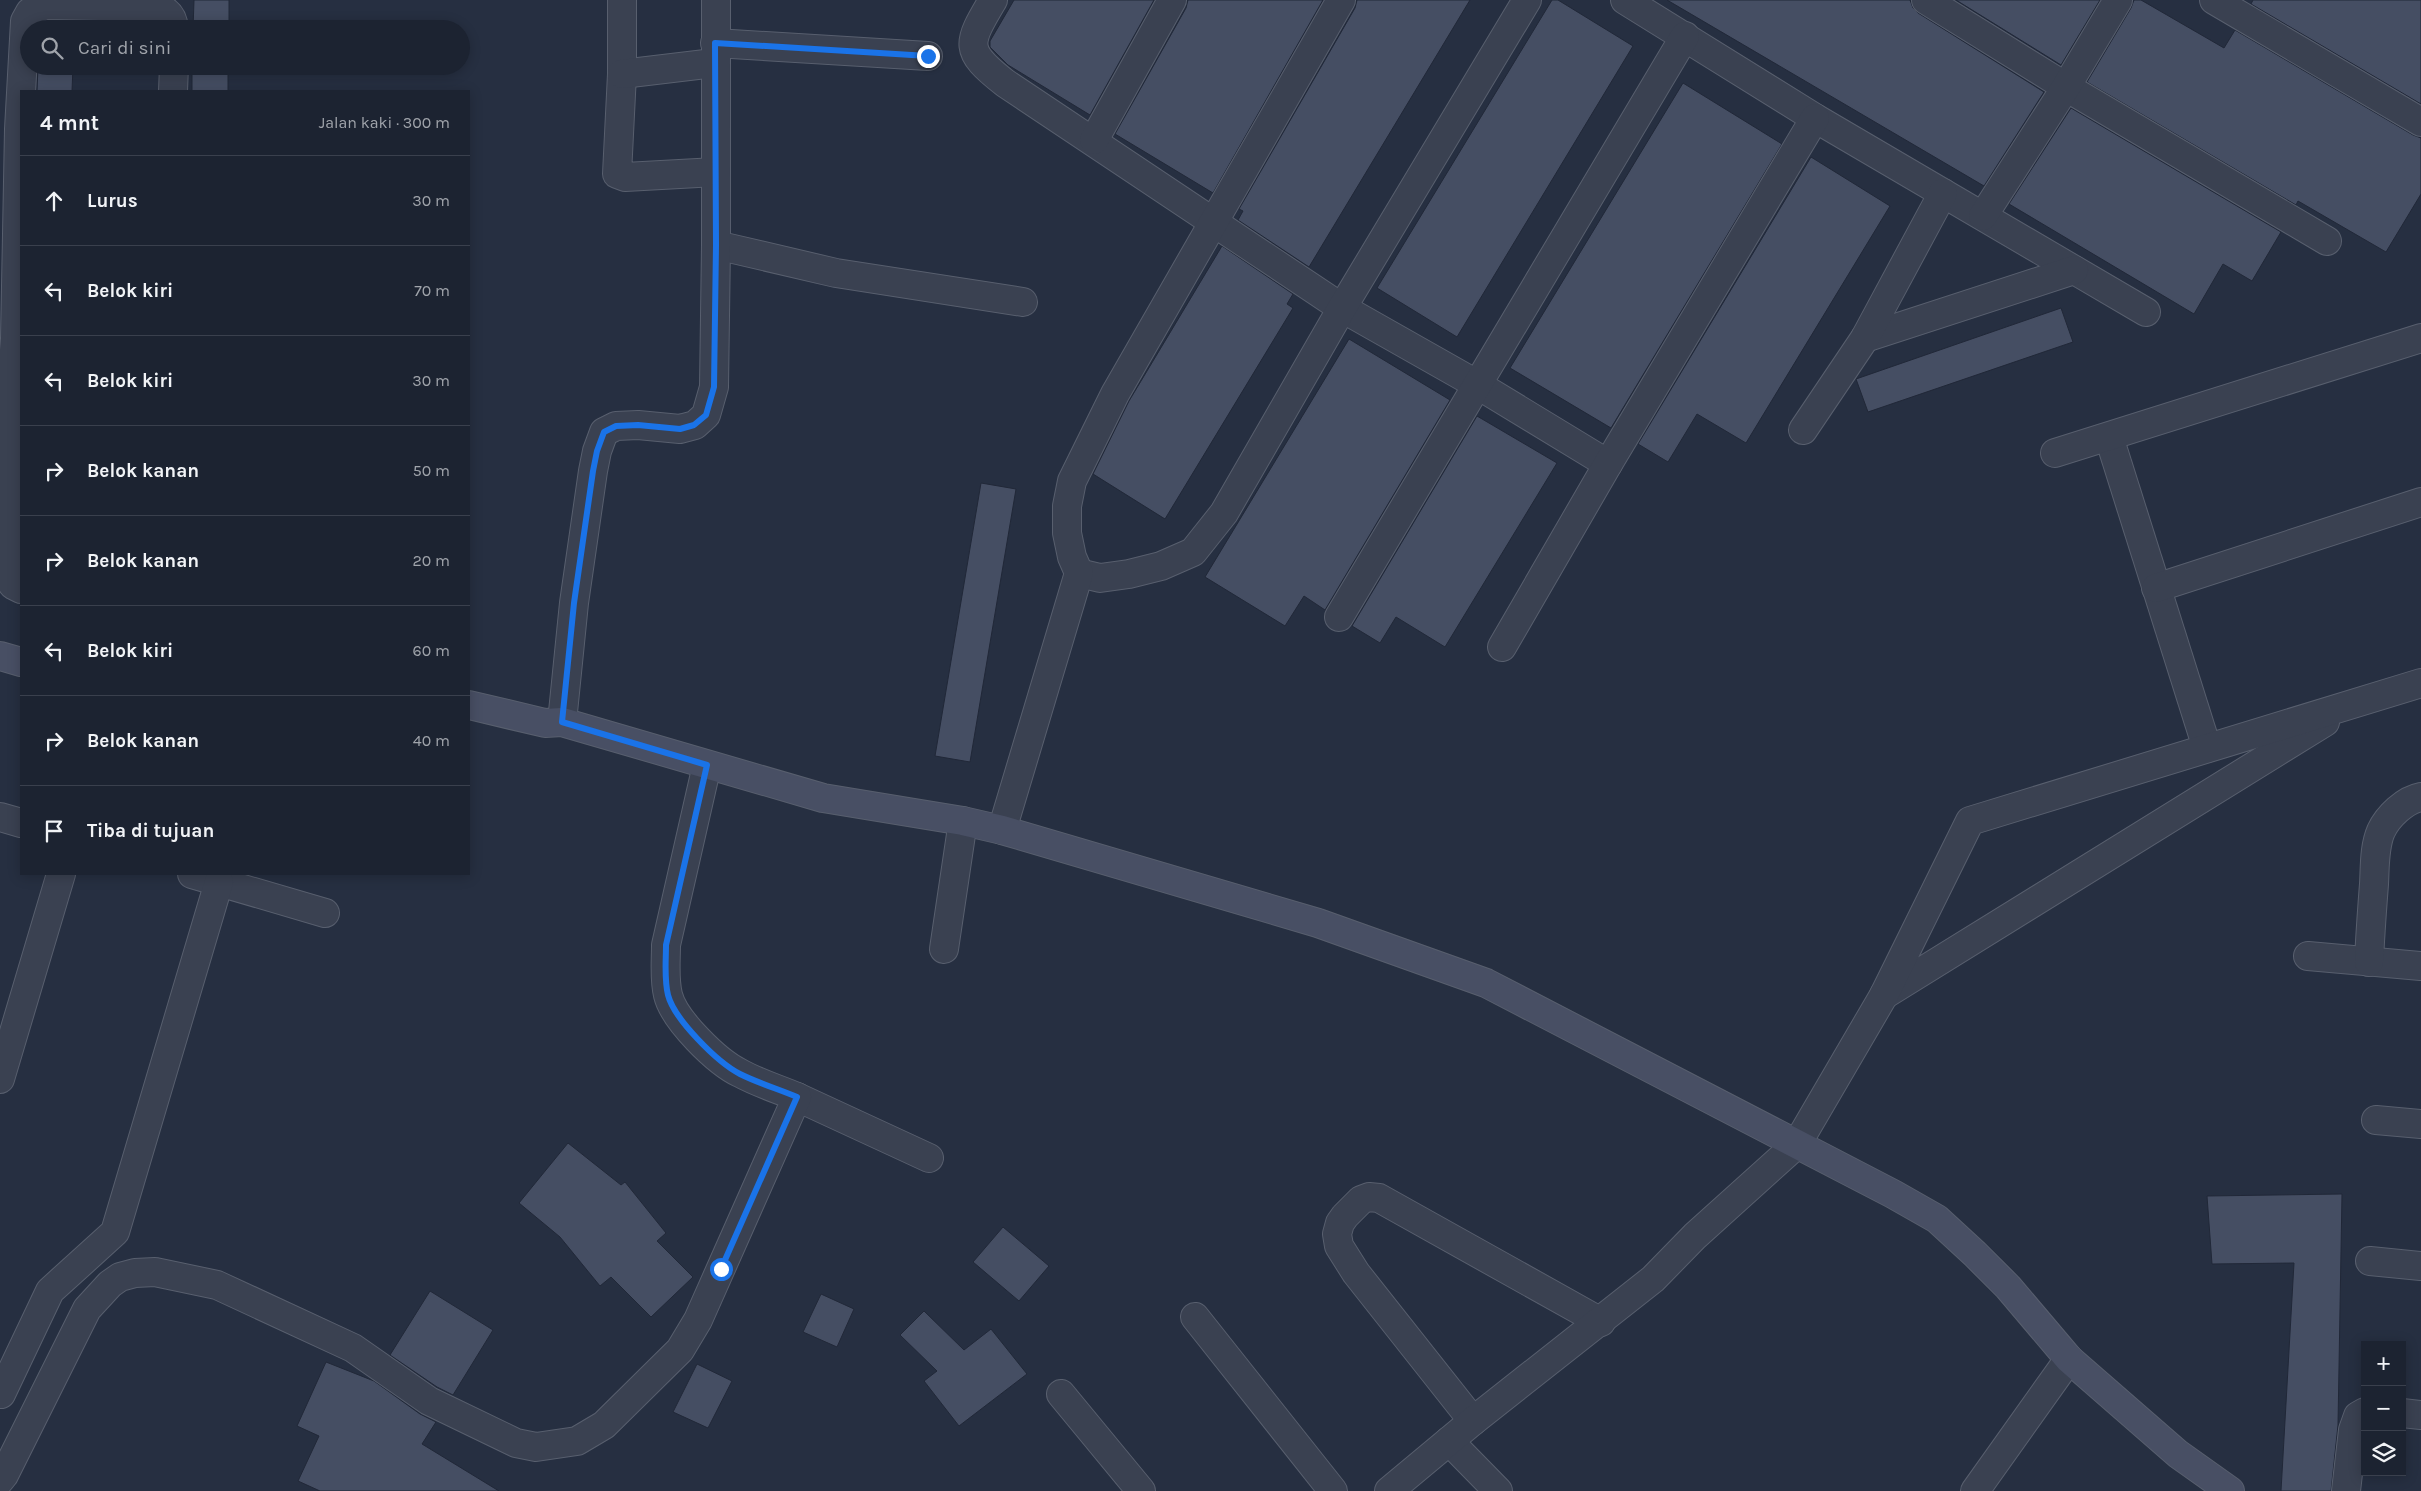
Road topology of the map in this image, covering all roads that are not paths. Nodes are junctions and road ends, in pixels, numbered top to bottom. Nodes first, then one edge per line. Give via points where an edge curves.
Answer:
1 (622, 0) edge
2 (716, 0) edge
3 (993, 0) edge
4 (1172, 0) edge
5 (1341, 0) edge
6 (1527, 0) edge
7 (1926, 0) edge
8 (2118, 0) edge
9 (2227, 3) edge
10 (1643, 5) edge
11 (26, 20) edge
12 (172, 20) edge
13 (1684, 36) junction
14 (715, 53) junction
15 (20, 54) edge
16 (928, 56) dead end
17 (622, 74) junction
18 (174, 75) edge
19 (2066, 87) junction
20 (173, 90) edge
21 (1815, 118) junction
22 (2421, 122) edge
23 (9, 127) edge
24 (1094, 140) junction
25 (716, 172) junction
26 (1943, 193) junction
27 (1982, 216) junction
28 (1213, 224) junction
29 (2327, 241) dead end
30 (716, 245) junction
31 (2074, 270) junction
32 (8, 277) edge
33 (1023, 302) dead end
34 (1342, 308) junction
35 (2146, 312) dead end
36 (1865, 338) junction
37 (2421, 338) edge
38 (1478, 385) junction
39 (1803, 430) dead end
40 (3, 435) edge
41 (2109, 437) junction
42 (2055, 453) dead end
43 (1608, 464) junction
44 (2421, 502) edge
45 (1080, 573) junction
46 (20, 588) edge
47 (2156, 588) junction
48 (1339, 617) dead end
49 (1502, 647) dead end
50 (0, 656) edge
51 (20, 662) edge
52 (2421, 683) edge
53 (2357, 702) junction
54 (470, 705) edge
55 (562, 722) junction
56 (2206, 748) junction
57 (707, 765) junction
58 (2421, 797) edge
59 (0, 817) edge
60 (963, 821) junction
61 (20, 823) edge
62 (1002, 830) junction
63 (61, 875) edge
64 (195, 875) edge
65 (219, 882) junction
66 (325, 913) dead end
67 (944, 949) dead end
68 (2308, 956) dead end
69 (2369, 962) junction
70 (2421, 966) edge
71 (1884, 995) junction
72 (0, 1079) edge
73 (797, 1097) junction
74 (2376, 1120) dead end
75 (2421, 1124) edge
76 (1797, 1144) junction
77 (930, 1158) dead end
78 (2370, 1261) dead end
79 (2421, 1266) edge
80 (1195, 1317) dead end
81 (1602, 1322) junction
82 (2069, 1359) junction
83 (1, 1394) edge
84 (1061, 1394) dead end
85 (2406, 1413) edge
86 (2361, 1414) edge
87 (2421, 1415) edge
88 (1473, 1421) junction
89 (1449, 1441) junction
90 (0, 1480) edge
91 (1141, 1491) edge
92 (1333, 1491) edge
93 (1389, 1491) edge
94 (1498, 1491) edge
95 (1975, 1491) edge
96 (2230, 1491) edge
97 (2346, 1491) edge

1 - 17 street
2 - 14 street
3 - 24 street via 975,30 974,49 982,65
4 - 24 street
5 - 28 street
6 - 34 street
7 - 19 street
8 - 19 street
9 - 22 street
10 - 13 street
11 - 12 street via 30,12 45,5 155,7 171,14
13 - 21 street
13 - 38 street
14 - 16 street
14 - 17 street
14 - 25 street
15 - 23 street
17 - 25 street via 617,174 625,177
18 - 20 street
19 - 27 street
19 - 29 street
21 - 26 street
21 - 43 street
23 - 32 street
24 - 28 street
25 - 30 street
26 - 27 street
26 - 36 street
27 - 31 street
28 - 34 street
28 - 45 street via 1116,394 1072,481 1067,506 1067,533 1072,557
30 - 33 street via 836,273
30 - 55 street via 714,387 706,415 694,425 680,429 616,426 604,432 597,451 574,603
31 - 35 street
31 - 36 street
32 - 40 street via 15,339
34 - 38 street
34 - 45 street via 1224,513 1193,552 1160,566 1129,574 1100,578
36 - 39 street
37 - 41 street
38 - 43 street
38 - 48 street
40 - 46 street via 7,576
41 - 42 street
41 - 47 street
43 - 49 street
44 - 47 street
45 - 62 street
47 - 56 street
50 - 51 street
52 - 53 street
53 - 56 street
53 - 71 street
54 - 55 street via 545,723
55 - 57 street
56 - 71 street via 1970,821
57 - 60 street via 823,798
57 - 73 street via 666,945 668,994 683,1023 738,1073
58 - 69 street via 2400,807 2382,828 2379,837
59 - 61 street
60 - 62 street
60 - 67 street
62 - 76 street via 1318,923 1486,984
63 - 72 street
64 - 65 street
65 - 66 street
65 - 83 street via 115,1232 50,1292
68 - 69 street
69 - 70 street
71 - 76 street
73 - 77 street
73 - 90 street via 698,1320 680,1350 604,1425 577,1441 536,1447 516,1443 429,1402 353,1348 217,1285 155,1272 120,1277 87,1309
74 - 75 street
76 - 81 street via 1695,1236 1653,1279
76 - 82 street via 1938,1220 2008,1287
78 - 79 street
80 - 92 street
81 - 88 street
81 - 88 street via 1379,1198 1361,1200 1340,1223 1337,1234 1339,1246 1356,1273
82 - 95 street
82 - 96 street via 2178,1454
84 - 91 street
85 - 87 street
86 - 97 street via 2353,1430
88 - 89 street
89 - 93 street
89 - 94 street

